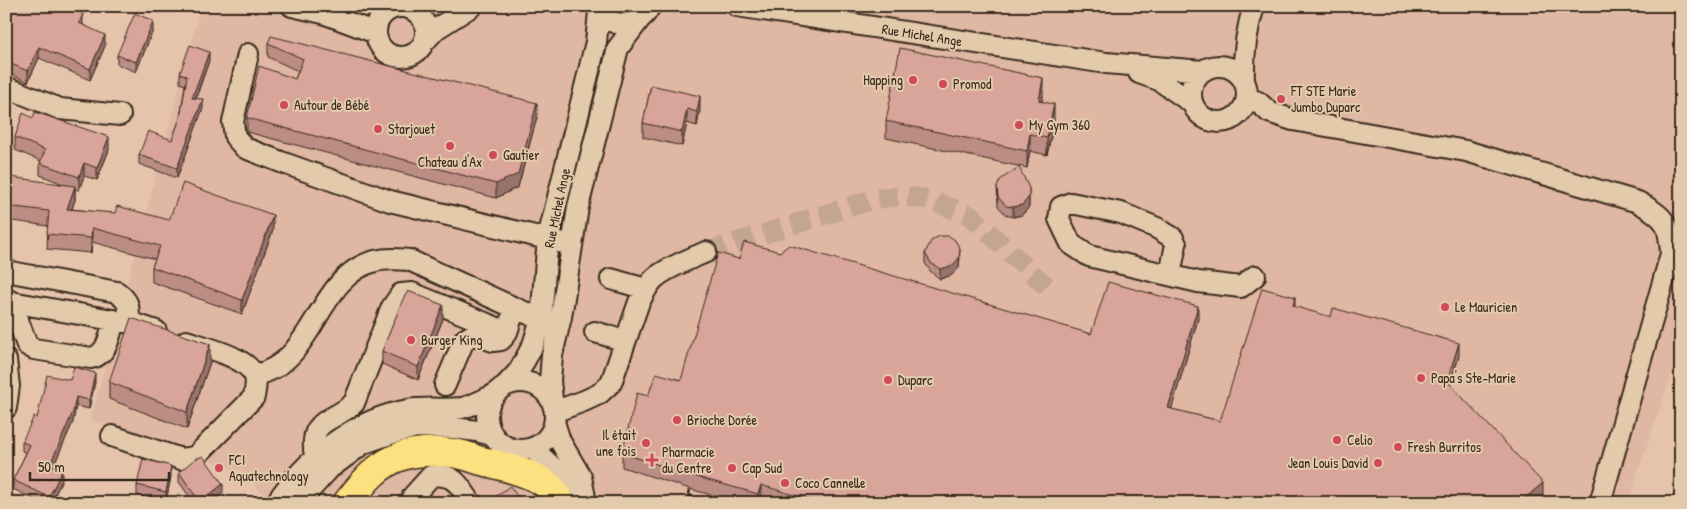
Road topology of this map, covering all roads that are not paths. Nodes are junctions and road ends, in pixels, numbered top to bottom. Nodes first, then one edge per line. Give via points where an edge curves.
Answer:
1 (292, 6) edge
2 (455, 6) edge
3 (472, 6) edge
4 (737, 6) edge
5 (1254, 6) edge
6 (405, 7) edge
7 (598, 9) edge
8 (644, 13) edge
9 (422, 18) junction
10 (379, 24) junction
11 (1247, 32) junction
12 (425, 41) junction
13 (248, 54) dead end
14 (1106, 64) junction
15 (1210, 69) junction
16 (6, 87) edge
17 (1245, 90) junction
18 (1192, 103) junction
19 (120, 116) dead end
20 (548, 238) junction
21 (572, 244) junction
22 (706, 252) tunnel mouth
23 (6, 271) edge
24 (1170, 275) junction
25 (1255, 276) dead end
26 (611, 279) dead end
27 (646, 289) junction
28 (9, 301) edge
29 (515, 308) junction
30 (121, 321) junction
31 (549, 323) junction
32 (507, 332) junction
33 (595, 332) dead end
34 (625, 342) junction
35 (6, 360) edge
36 (255, 375) junction
37 (445, 384) dead end
38 (499, 390) junction
39 (6, 408) edge
40 (554, 412) junction
41 (492, 435) junction
42 (112, 436) dead end
43 (532, 449) junction
44 (315, 458) junction
45 (413, 496) dead end
46 (276, 503) edge
47 (298, 503) edge
48 (347, 503) edge
49 (471, 503) edge
50 (561, 503) edge
51 (572, 503) edge
52 (586, 503) edge
53 (1600, 503) edge

1 - 10 street
2 - 9 street
3 - 12 street via 436,29
4 - 14 street, Rue Michel Ange
5 - 11 street
6 - 9 street
6 - 10 street via 392,8
7 - 8 street via 607,20 617,24 628,24
7 - 20 street, Rue Michel Ange via 596,42
8 - 21 street, Rue Michel Ange via 618,48 578,207
9 - 12 street via 426,25
10 - 12 street via 378,42 389,54 406,57 414,54
11 - 15 street via 1230,57
11 - 17 street via 1243,62
13 - 20 street via 233,122 235,137 245,148 390,202
14 - 15 street, Rue Michel Ange
14 - 18 street, Rue Michel Ange via 1159,80
15 - 17 street, Rue Michel Ange via 1233,70
15 - 18 street via 1197,77 1192,85
16 - 19 street via 60,109
17 - 18 street, Rue Michel Ange via 1244,107 1239,114 1222,122 1206,119
17 - 53 street via 1269,112 1293,120 1466,151 1638,202 1658,213 1670,230 1671,254
20 - 21 street
20 - 31 street, Rue Michel Ange
21 - 31 street, Rue Michel Ange
22 - 27 street via 655,277
23 - 30 street via 117,292 129,306
24 - 24 street via 1089,256 1071,244 1060,219 1061,207 1071,203 1121,213 1157,228 1173,238 1176,244
24 - 25 street via 1241,287
26 - 27 street
27 - 34 street
28 - 30 street
28 - 30 street via 27,345 34,349 98,357
29 - 31 street
29 - 32 street
29 - 36 street via 410,260 374,261 354,271 338,286 292,356 268,373
30 - 36 street via 233,357
31 - 38 street, Rue Michel Ange via 519,371
31 - 40 street
32 - 37 street via 501,340 479,336 464,340
32 - 44 street via 412,293 401,294 392,307 354,403 320,425 315,432
33 - 34 street
34 - 40 street via 610,383 599,394
35 - 39 street via 10,386
36 - 42 street via 254,397 195,457 181,459
38 - 40 street via 515,382 536,385 545,391
38 - 41 street via 488,405 486,415
38 - 44 street via 464,407 408,410 370,421
40 - 43 street via 550,436
40 - 52 street via 560,441 581,477
41 - 43 street via 510,449
41 - 47 street via 454,428 416,427 390,434 364,444 330,468
43 - 51 street via 561,475 569,488
44 - 46 street
45 - 49 street via 431,476 441,475 451,477 459,484
48 - 50 highway via 379,467 401,456 430,452 453,453 518,470 546,484

